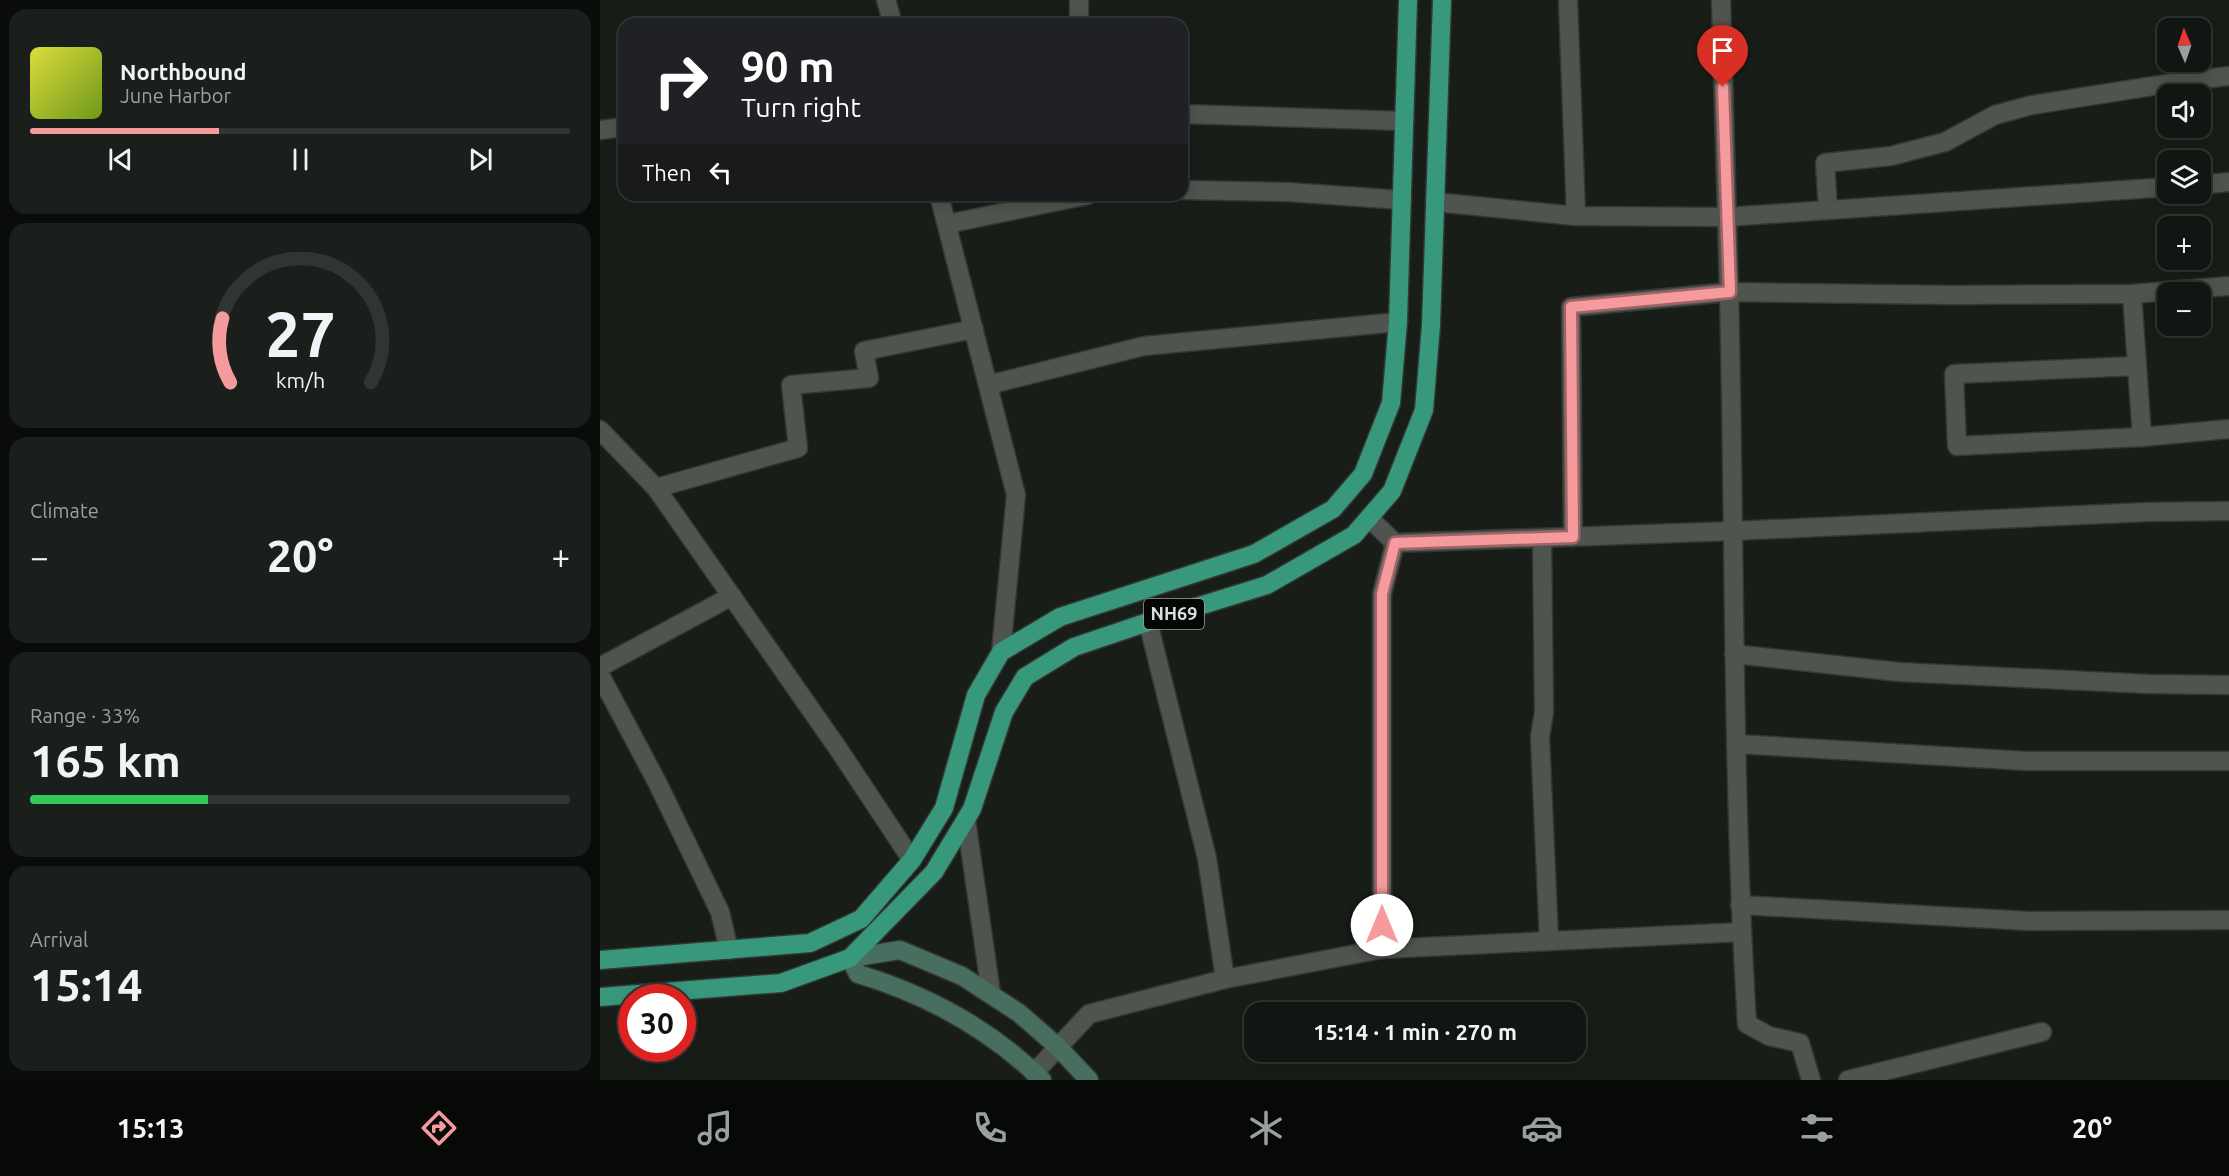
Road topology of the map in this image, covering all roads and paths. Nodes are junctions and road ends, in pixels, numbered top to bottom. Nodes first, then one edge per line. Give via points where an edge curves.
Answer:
1 (886, 0) edge
2 (1078, 0) edge
3 (1408, 0) edge
4 (1442, 0) edge
5 (1568, 0) edge
6 (1721, 0) edge
7 (891, 18) edge
8 (1079, 18) edge
9 (2229, 76) edge
10 (1188, 114) edge
11 (1404, 121) junction
12 (618, 128) edge
13 (600, 130) edge
14 (2229, 182) edge
15 (2211, 184) edge
16 (2157, 188) edge
17 (1188, 190) edge
18 (1402, 200) junction
19 (941, 201) edge
20 (1059, 201) edge
21 (1435, 202) junction
22 (1827, 210) junction
23 (1576, 216) junction
24 (1726, 217) junction
25 (947, 224) junction
26 (2229, 286) edge
27 (1730, 292) junction
28 (2132, 294) junction
29 (1398, 322) junction
30 (974, 329) junction
31 (2136, 366) junction
32 (988, 385) junction
33 (2229, 429) edge
34 (600, 430) edge
35 (2142, 437) junction
36 (656, 488) junction
37 (2229, 511) edge
38 (1369, 518) junction
39 (1732, 531) junction
40 (1573, 537) junction
41 (1542, 538) junction
42 (1395, 543) junction
43 (732, 596) junction
44 (1148, 622) junction
45 (1001, 652) junction
46 (1734, 654) junction
47 (600, 667) edge
48 (600, 675) edge
49 (2229, 685) edge
50 (1736, 744) junction
51 (2229, 761) edge
52 (966, 820) junction
53 (912, 860) junction
54 (1740, 905) junction
55 (2229, 920) edge
56 (1742, 932) junction
57 (1549, 941) junction
58 (1382, 949) junction
59 (729, 950) junction
60 (850, 958) junction
61 (600, 960) edge
62 (1225, 979) junction
63 (991, 993) junction
64 (600, 996) edge
65 (2042, 1032) dead end
66 (1058, 1047) junction
67 (1038, 1076) edge
68 (1089, 1080) edge
69 (1811, 1080) edge
70 (1848, 1080) edge

1 - 7 street
2 - 8 street
3 - 11 highway, NH69
4 - 21 highway, NH69
5 - 23 street
6 - 24 street
9 - 22 street via 2032,105 1995,115 1945,142 1891,156 1825,164
10 - 11 street
11 - 18 highway, NH69
12 - 13 street
14 - 15 street
16 - 22 street
17 - 18 street
18 - 29 highway, NH69
19 - 25 street
20 - 25 street
21 - 23 street
21 - 38 highway, NH69 via 1424,411 1392,491
22 - 24 street
23 - 24 street
24 - 27 street
25 - 30 street
26 - 28 street
27 - 28 street
27 - 39 street
27 - 40 street via 1571,307
28 - 31 street
29 - 32 street via 1144,346
29 - 45 highway, NH69 via 1391,403 1363,474 1333,509 1254,554 1060,617
30 - 32 street
30 - 36 street via 864,351 869,378 791,385 798,448
31 - 35 street
31 - 35 street via 1954,374 1957,446
32 - 45 street via 1016,495
33 - 35 street
34 - 36 street
36 - 43 street
37 - 39 street
38 - 42 street
38 - 44 highway, NH69 via 1354,535 1267,585
39 - 40 street
39 - 46 street
40 - 41 street
41 - 42 street
41 - 57 street via 1544,712 1540,737
42 - 58 street via 1382,594
43 - 47 street
43 - 53 street
44 - 52 highway, NH69 via 1074,647 1025,677 1004,712
44 - 62 street via 1207,858
45 - 53 highway, NH69 via 976,695 944,808
46 - 49 street via 1899,672
46 - 50 street
48 - 59 street via 720,912
50 - 51 street via 2027,761
50 - 54 street
52 - 60 highway, NH69 via 934,872
52 - 63 street
53 - 59 highway, NH69 via 861,919 810,943
54 - 55 street via 2029,921
54 - 56 street
56 - 57 street
56 - 69 street via 1747,1024 1769,1036 1800,1043
57 - 58 street
58 - 62 street
59 - 61 highway, NH69
60 - 63 main road via 900,950
60 - 64 highway, NH69 via 781,983
60 - 67 main road via 858,974 945,1008 998,1041
62 - 66 street via 1089,1014
63 - 66 main road
65 - 70 street
66 - 67 street
66 - 68 main road

